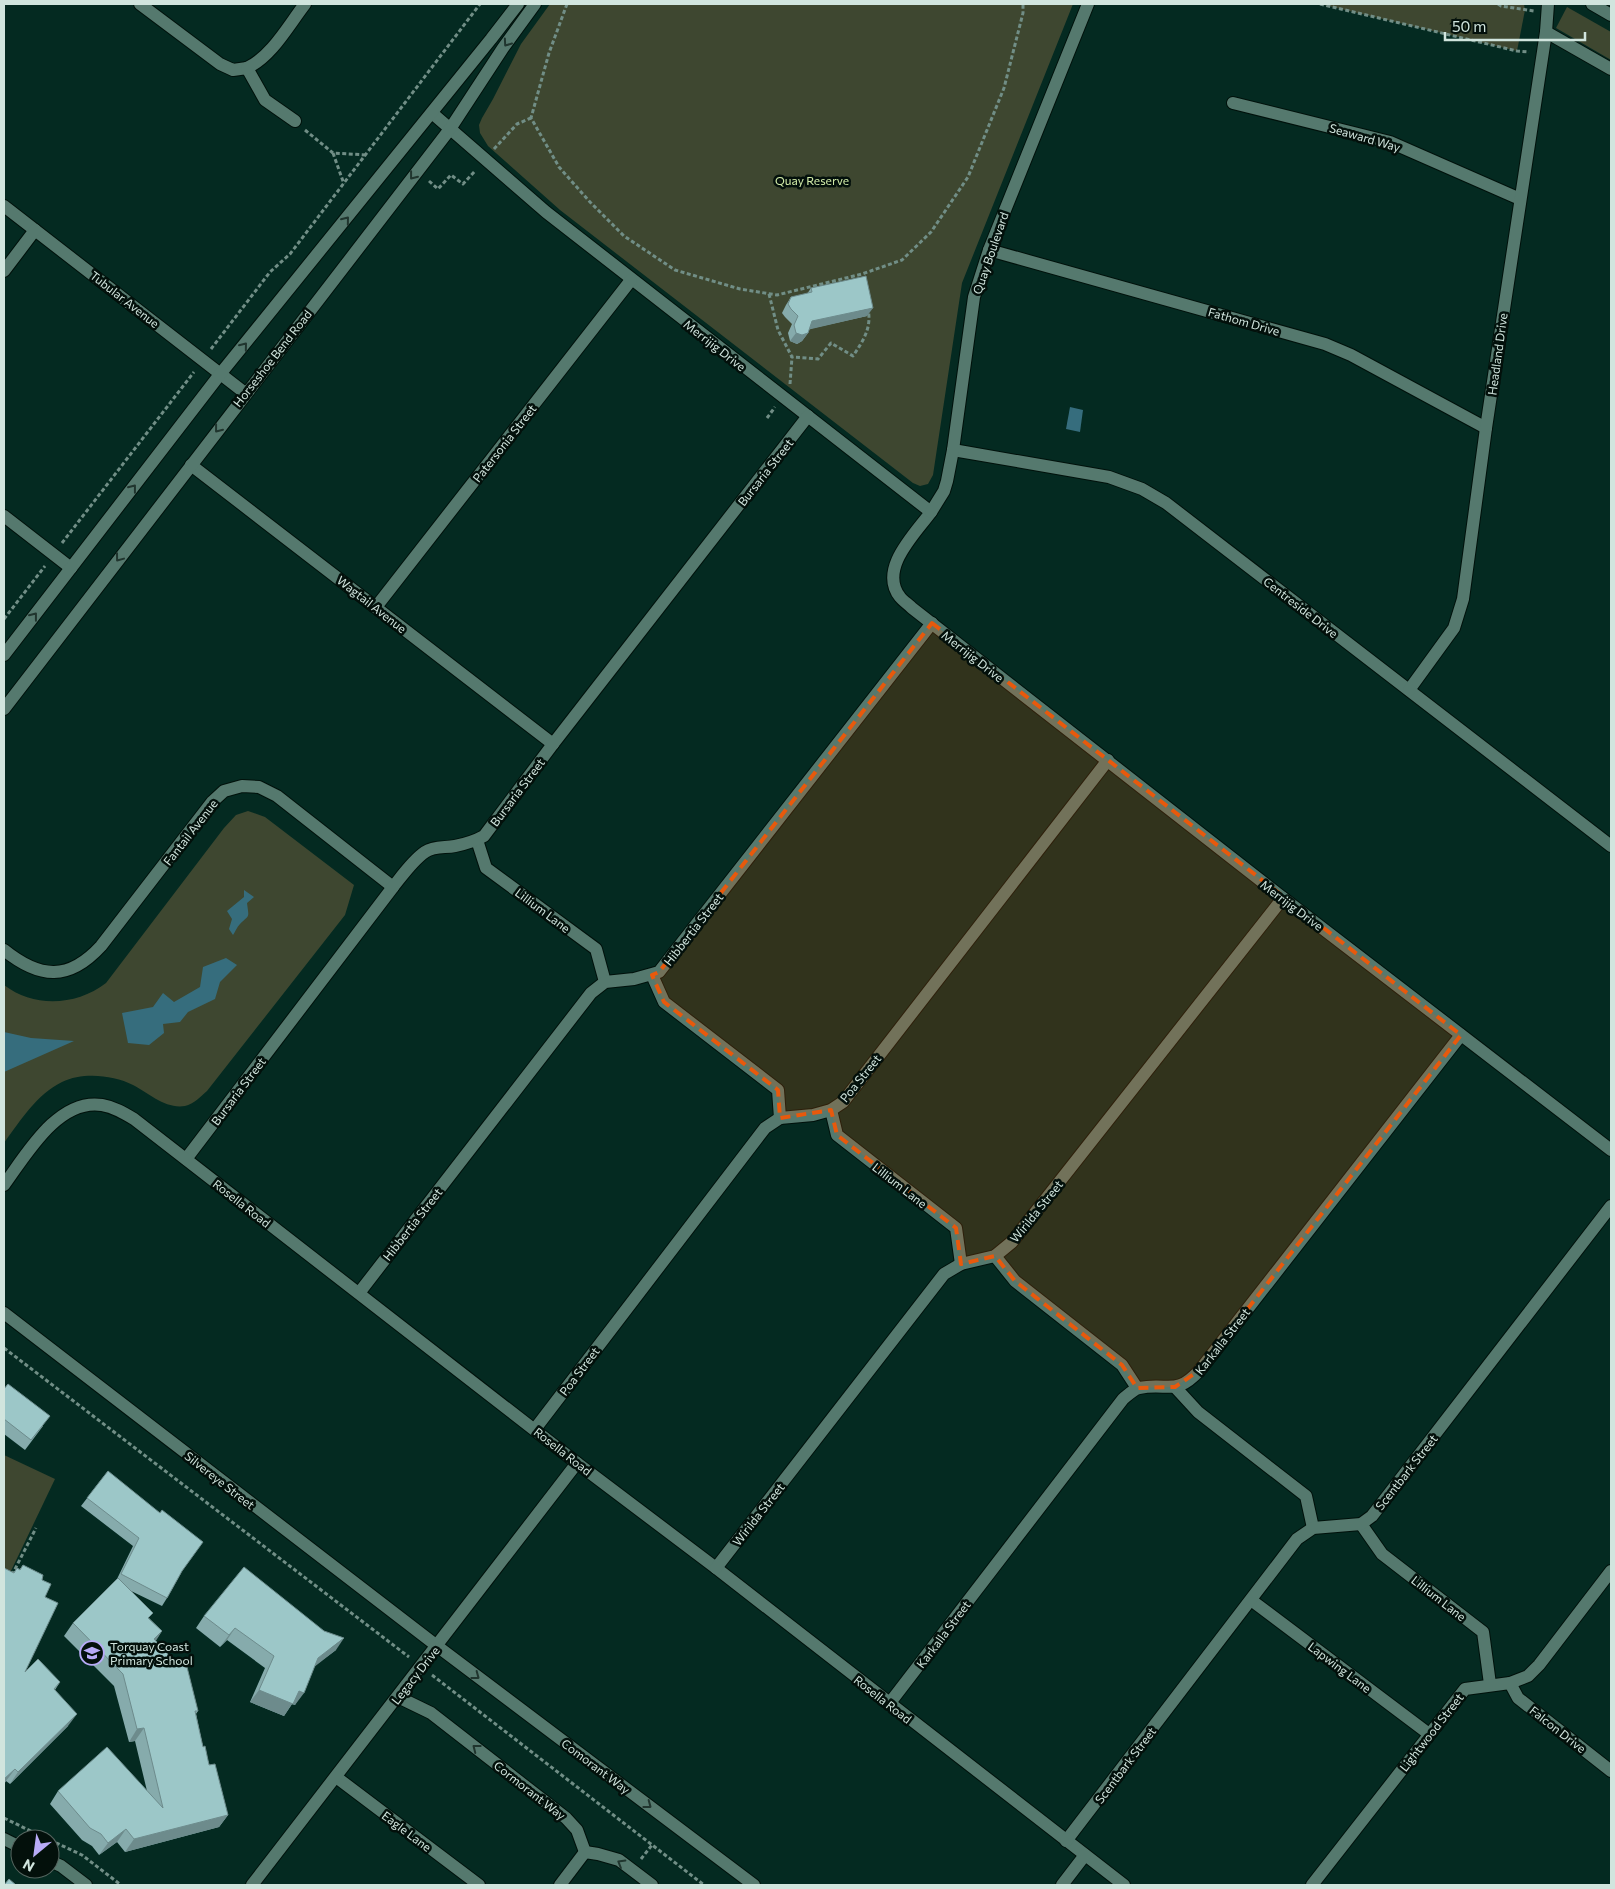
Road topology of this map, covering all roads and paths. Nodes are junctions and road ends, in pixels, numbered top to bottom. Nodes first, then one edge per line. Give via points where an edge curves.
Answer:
1 (140, 4) edge
2 (305, 4) edge
3 (480, 4) edge
4 (518, 4) edge
5 (535, 4) edge
6 (567, 4) edge
7 (1023, 4) edge
8 (1088, 4) edge
9 (1320, 4) edge
10 (1548, 4) edge
11 (1592, 4) edge
12 (1611, 15) edge
13 (1546, 32) junction
14 (1542, 54) junction
15 (247, 68) junction
16 (1611, 69) edge
17 (1233, 104) dead end
18 (432, 113) junction
19 (295, 121) joint
20 (450, 129) junction
21 (333, 153) junction
22 (366, 155) junction
23 (344, 184) junction
24 (1520, 200) junction
25 (4, 206) edge
26 (35, 230) junction
27 (989, 250) junction
28 (4, 271) edge
29 (862, 274) junction
30 (631, 280) junction
31 (863, 284) edge
32 (769, 294) junction
33 (867, 302) edge
34 (203, 360) junction
35 (221, 374) junction
36 (245, 393) junction
37 (808, 416) junction
38 (1486, 428) junction
39 (953, 450) junction
40 (191, 465) junction
41 (931, 512) junction
42 (4, 516) edge
43 (53, 555) junction
44 (71, 568) junction
45 (376, 607) junction
46 (4, 619) edge
47 (932, 623) junction
48 (4, 655) edge
49 (1410, 690) junction
50 (4, 709) edge
51 (553, 744) junction
52 (1108, 760) junction
53 (477, 840) junction
54 (1611, 845) edge
55 (392, 887) junction
56 (1282, 898) junction
57 (4, 950) edge
58 (652, 975) junction
59 (605, 982) junction
60 (1461, 1035) junction
61 (831, 1110) junction
62 (780, 1118) junction
63 (1611, 1150) edge
64 (186, 1159) junction
65 (4, 1184) edge
66 (1611, 1206) edge
67 (995, 1256) junction
68 (961, 1264) junction
69 (359, 1293) junction
70 (4, 1313) edge
71 (4, 1348) edge
72 (1175, 1387) junction
73 (1137, 1388) junction
74 (535, 1429) junction
75 (577, 1463) junction
76 (1361, 1524) junction
77 (36, 1528) dead end
78 (1314, 1528) junction
79 (716, 1568) junction
80 (1611, 1571) edge
81 (4, 1574) edge
82 (1251, 1600) junction
83 (437, 1646) junction
84 (421, 1667) junction
85 (1510, 1682) junction
86 (1490, 1684) junction
87 (398, 1697) junction
88 (889, 1704) junction
89 (1429, 1734) junction
90 (1611, 1771) edge
91 (336, 1777) junction
92 (4, 1818) edge
93 (26, 1829) edge
94 (1066, 1841) junction
95 (60, 1845) edge
96 (585, 1852) junction
97 (1085, 1855) junction
98 (60, 1866) edge
99 (86, 1885) edge
100 (120, 1885) edge
101 (252, 1885) edge
102 (479, 1885) edge
103 (560, 1885) edge
104 (652, 1885) edge
105 (704, 1885) edge
106 (754, 1885) edge
107 (1062, 1885) edge
108 (1124, 1885) edge
109 (1312, 1885) edge

1 - 15 street via 220,64 233,70
2 - 15 street via 265,55
3 - 22 path
4 - 18 street
5 -> 20 street, Horseshoe Bend Road
6 - 32 path via 531,118 559,167 624,236 675,270
7 - 29 path via 1004,88 968,178 931,232 902,260
8 - 27 street, Quay Boulevard
9 - 14 path via 1517,51
10 - 13 street, Headland Drive
11 - 12 street
13 - 14 street, Headland Drive
13 - 16 street
14 - 24 street, Headland Drive
15 - 19 street via 265,100
17 - 24 street, Seaward Way via 1390,142
18 - 20 street, Merrijig Drive
35 -> 18 street
19 - 21 path
20 - 30 street, Merrijig Drive via 519,190
20 -> 36 street, Horseshoe Bend Road
21 - 22 path
21 - 23 path
22 - 23 path
23 - 34 path via 290,254 270,272
24 - 38 street, Headland Drive
25 - 26 street, Tubular Avenue
26 - 28 street
26 - 34 street, Tubular Avenue
27 - 38 street, Fathom Drive via 1325,344
27 - 39 street, Quay Boulevard via 974,297
29 - 31 path
29 - 32 path
30 - 37 street, Merrijig Drive
30 - 45 street, Patersonia Street
32 - 33 path via 778,330 792,357 818,359 831,343 853,356 864,340 870,320
34 - 35 street, Tubular Avenue
34 - 43 path
35 - 36 street, Tubular Avenue
44 -> 35 street
36 -> 40 street, Horseshoe Bend Road
37 - 41 street, Merrijig Drive
37 - 51 street, Bursaria Street
38 - 49 street, Headland Drive via 1460,614 1454,628
39 - 41 street, Quay Boulevard via 944,491
39 - 49 street, Centreside Drive via 1109,477 1142,489 1166,503
40 - 45 street, Wagtail Avenue
40 -> 50 street, Horseshoe Bend Road
41 - 47 street, Merrijig Drive via 900,556 892,574 900,597
42 - 43 street
43 - 44 street
43 - 46 path
48 -> 44 street
45 - 51 street, Wagtail Avenue
47 - 52 street, Merrijig Drive
47 - 58 street, Hibbertia Street via 659,972
49 - 54 street, Centreside Drive
51 - 53 street, Bursaria Street via 484,836
52 - 56 street, Merrijig Drive
52 - 61 street, Poa Street via 843,1102
53 - 55 street, Bursaria Street via 425,852
53 - 59 street, Lillium Lane via 486,868 596,950
55 - 57 street, Fantail Avenue via 277,796 259,787 242,786 224,791 212,802 89,959 73,969 53,972 32,968
55 - 64 street, Bursaria Street
56 - 60 street, Merrijig Drive
56 - 67 street, Wirilda Street via 1012,1242
58 - 59 street, Hibbertia Street
58 - 62 street via 664,1002 778,1090
59 - 69 street, Hibbertia Street via 586,998
60 - 63 street, Merrijig Drive
60 - 72 street, Karkalla Street via 1200,1370 1190,1381
61 - 62 street, Poa Street
61 - 68 street, Lillium Lane via 837,1135 956,1228
62 - 74 street, Poa Street via 765,1128
64 - 65 street, Rosella Road via 116,1108 83,1106 54,1122
64 - 69 street, Rosella Road
66 - 76 street, Scentbark Street via 1388,1496
67 - 68 street, Wirilda Street
67 - 73 street via 1015,1281 1122,1365
68 - 79 street, Wirilda Street via 944,1274
69 - 74 street, Rosella Road
70 - 83 street, Silvereye Street
71 - 84 path
72 - 73 street, Karkalla Street
72 - 78 street via 1198,1412 1306,1496
73 - 88 street, Karkalla Street via 1123,1398
74 - 75 street, Rosella Road
75 - 79 street, Rosella Road
75 - 83 street, Legacy Drive
76 - 78 street
76 - 86 street, Lillium Lane via 1382,1554 1483,1632
77 - 81 path via 11,1577
78 - 82 street, Scentbark Street via 1297,1539
79 - 88 street, Rosella Road
80 - 85 street, Lightwood Street via 1539,1665 1528,1676
82 - 89 street, Lapwing Lane
82 - 94 street, Scentbark Street
83 - 84 street, Legacy Drive
83 -> 106 street, Comorant Way
84 - 87 street, Legacy Drive
84 - 105 path
85 - 86 street, Lightwood Street
85 - 90 street, Falcon Drive via 1518,1698
86 - 89 street, Lightwood Street via 1465,1689
87 - 91 street, Legacy Drive
96 -> 87 street, Cormorant Way via 577,1830 566,1818 431,1713
88 - 94 street, Rosella Road
89 - 109 street, Lightwood Street
91 - 101 street, Legacy Drive
91 - 102 street, Eagle Lane
92 - 93 path
94 - 97 street, Rosella Road
95 - 100 path via 82,1855
96 - 103 street
104 -> 96 street via 619,1860
97 - 107 street
97 - 108 street, Rosella Road
98 - 99 street

